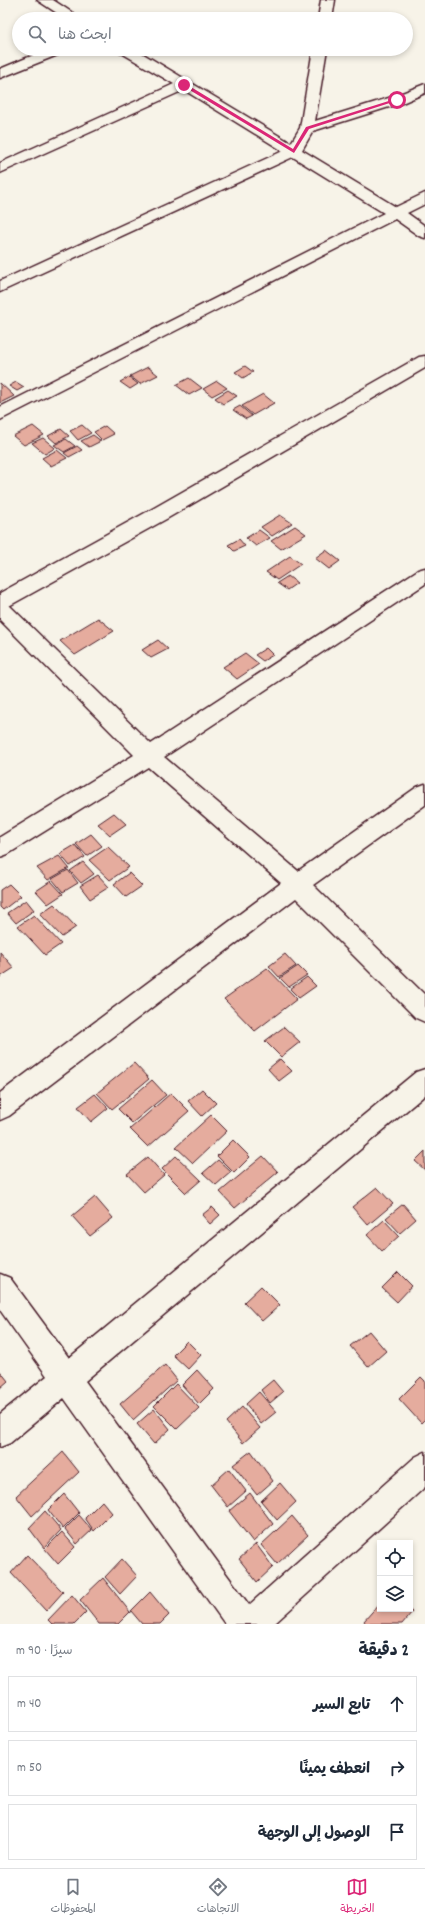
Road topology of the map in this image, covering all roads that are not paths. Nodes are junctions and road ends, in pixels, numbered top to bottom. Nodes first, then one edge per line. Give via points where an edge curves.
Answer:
1 (44, 0) edge
2 (328, 0) edge
3 (64, 12) edge
4 (326, 12) edge
5 (43, 56) edge
6 (136, 56) edge
7 (319, 56) edge
8 (0, 74) edge
9 (184, 85) junction
10 (425, 88) edge
11 (307, 128) junction
12 (294, 151) junction
13 (0, 169) edge
14 (425, 198) edge
15 (396, 213) junction
16 (425, 234) edge
17 (0, 287) edge
18 (425, 361) edge
19 (0, 414) edge
20 (425, 575) edge
21 (0, 602) edge
22 (0, 608) edge
23 (149, 756) junction
24 (425, 793) edge
25 (0, 848) edge
26 (297, 884) junction
27 (425, 1011) edge
28 (425, 1080) edge
29 (0, 1108) edge
30 (0, 1287) edge
31 (66, 1380) junction
32 (0, 1433) edge
33 (425, 1467) edge
34 (244, 1624) edge
35 (251, 1624) edge

1 - 3 street
2 - 4 street
5 - 8 street
6 - 9 street
7 - 11 street
9 - 12 street
9 - 13 street
10 - 11 street via 397,100
11 - 12 street
12 - 15 street
12 - 17 street
14 - 15 street
15 - 16 street
15 - 19 street
18 - 21 street
20 - 23 street
22 - 23 street
23 - 25 street
23 - 26 street
24 - 26 street
26 - 27 street
26 - 29 street
28 - 31 street
30 - 31 street
31 - 32 street
31 - 34 street
33 - 35 street

